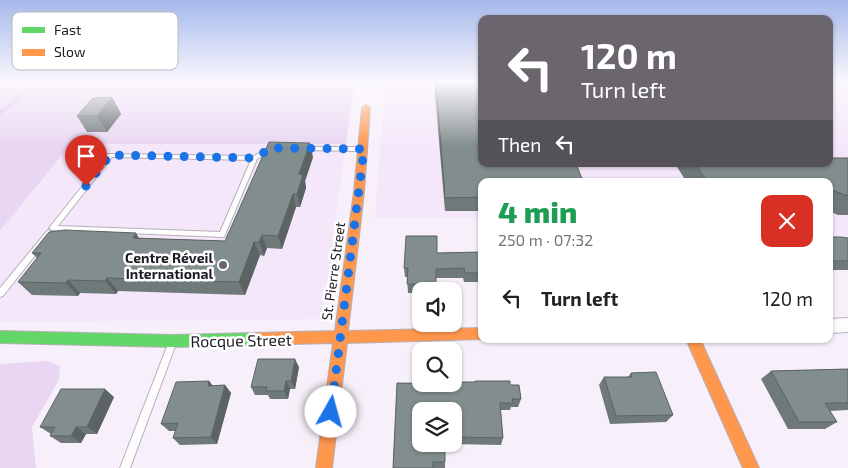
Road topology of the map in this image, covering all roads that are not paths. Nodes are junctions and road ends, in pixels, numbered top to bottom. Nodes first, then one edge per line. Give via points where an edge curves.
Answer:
1 (366, 108) dead end
2 (280, 148) edge
3 (298, 148) edge
4 (364, 149) junction
5 (255, 158) junction
6 (52, 228) junction
7 (0, 294) edge
8 (848, 325) edge
9 (833, 326) edge
10 (478, 334) edge
11 (0, 337) edge
12 (339, 338) junction
13 (173, 341) junction
14 (696, 343) edge
15 (125, 468) edge
16 (324, 468) edge
17 (751, 468) edge

1 - 4 street, St. Pierre Street
2 - 5 lane via 271,148
3 - 4 lane
4 - 12 street, St. Pierre Street
5 - 6 lane via 110,155
5 - 6 lane via 222,236
6 - 7 lane
8 - 9 street
10 - 12 street, Rocque Street
11 - 13 street, Rocque Street
12 - 13 street, Rocque Street
12 - 16 street, St. Pierre Street
13 - 15 lane
14 - 17 street

